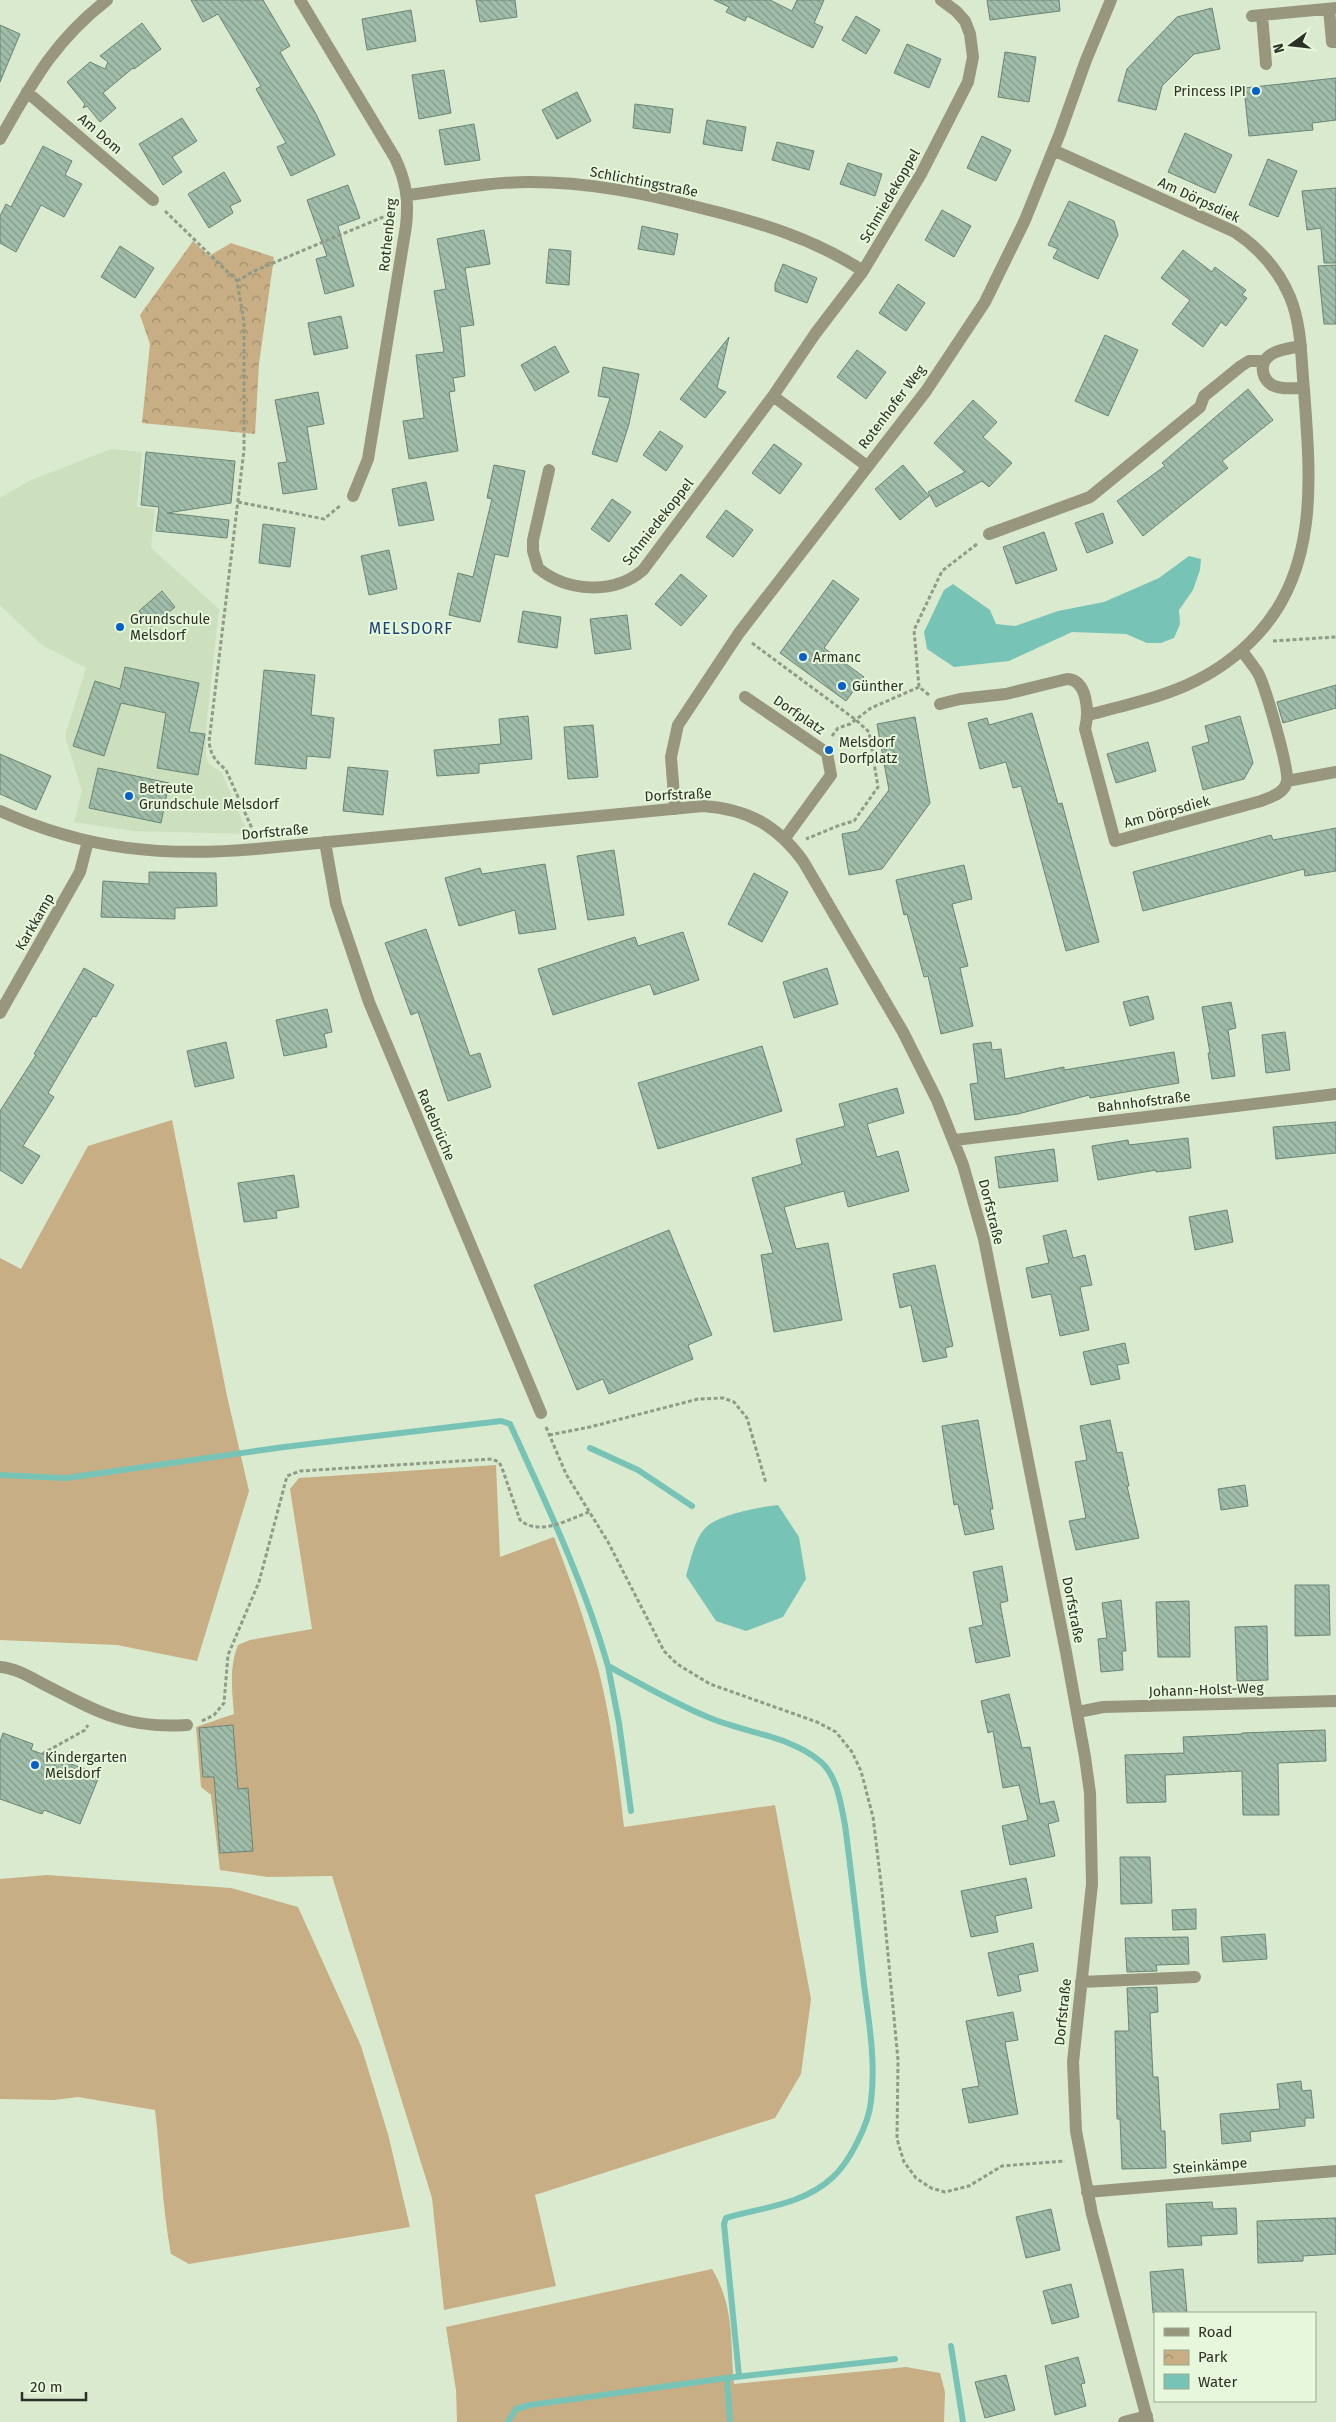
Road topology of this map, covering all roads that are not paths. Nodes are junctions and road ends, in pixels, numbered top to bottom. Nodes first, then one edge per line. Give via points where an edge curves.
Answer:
1 (107, 0) edge
2 (300, 0) edge
3 (941, 0) edge
4 (1111, 0) edge
5 (1308, 5) edge
6 (1333, 8) edge
7 (1336, 42) edge
8 (1266, 64) dead end
9 (27, 92) junction
10 (0, 139) edge
11 (1053, 150) junction
12 (408, 195) junction
13 (153, 200) road end
14 (862, 271) junction
15 (1301, 346) junction
16 (1265, 361) junction
17 (1304, 388) junction
18 (774, 396) junction
19 (867, 466) junction
20 (549, 470) dead end
21 (353, 496) road end
22 (989, 534) road end
23 (1242, 651) junction
24 (745, 697) dead end
25 (940, 704) dead end
26 (1088, 716) junction
27 (1336, 772) edge
28 (1287, 781) junction
29 (675, 809) junction
30 (0, 811) edge
31 (785, 838) junction
32 (88, 841) junction
33 (325, 842) junction
34 (0, 1013) edge
35 (1336, 1094) edge
36 (955, 1140) junction
37 (541, 1412) road end
38 (0, 1667) edge
39 (1336, 1701) edge
40 (1078, 1712) junction
41 (187, 1725) road end
42 (1194, 1977) dead end
43 (1081, 1982) junction
44 (1336, 2171) edge
45 (1087, 2192) junction
46 (1147, 2419) edge
47 (1124, 2422) edge

1 - 9 street via 66,35
2 - 12 street, Rothenberg via 395,158
3 - 14 street, Schmiedekoppel via 965,21 970,34 973,58 968,82 921,174
4 - 11 street, Rotenhofer Weg
5 - 6 street
5 - 8 street via 1257,15
6 - 7 street via 1332,42
9 - 10 street
9 - 13 street, Am Dom
11 - 15 street, Am Dörpsdiek via 1249,241 1273,266 1289,295
11 - 19 street, Rotenhofer Weg via 1025,220 985,302 926,391
12 - 14 street, Schlichtingstraße via 507,183 601,186 654,196 776,229 828,251
12 - 21 street, Rothenberg via 368,460
14 - 18 street, Schmiedekoppel
15 - 16 street via 1282,349
15 - 17 street, Am Dörpsdiek
16 - 17 street via 1265,379 1272,385
16 - 22 street via 1249,361 1241,366 1204,396 1200,407 1090,497
17 - 23 street, Am Dörpsdiek via 1309,487 1304,545 1289,587 1276,611
18 - 19 street
18 - 20 street, Schmiedekoppel via 643,570 615,585 596,588 577,585 538,568 533,540
19 - 29 street, Rotenhofer Weg via 740,633 678,725 670,756
23 - 26 street, Am Dörpsdiek via 1224,666 1181,689
23 - 28 street via 1264,688
24 - 31 street, Dorfplatz via 827,753 830,774
25 - 26 street, Am Dörpsdiek via 1006,694 1067,679 1080,684
26 - 28 street, Am Dörpsdiek via 1085,729 1115,841 1261,802 1282,791
27 - 28 street
29 - 31 street, Dorfstraße via 727,808 747,814
29 - 33 street, Dorfstraße
30 - 32 street, Dorfstraße via 57,834
31 - 36 street, Dorfstraße via 820,888 903,1032
32 - 33 street, Dorfstraße via 153,852 256,849
32 - 34 street, Karkkamp via 80,872
33 - 37 street, Radebrüche via 336,904 369,1002
35 - 36 street, Bahnhofstraße
36 - 40 street, Dorfstraße via 984,1240
38 - 41 street via 21,1673 97,1712 134,1724
39 - 40 street, Johann-Holst-Weg via 1103,1708
40 - 43 street, Dorfstraße via 1092,1821 1092,1884
42 - 43 street
43 - 45 street, Dorfstraße via 1072,2084
44 - 45 street, Steinkämpe
45 - 46 street, Dorfstraße
46 - 47 street

